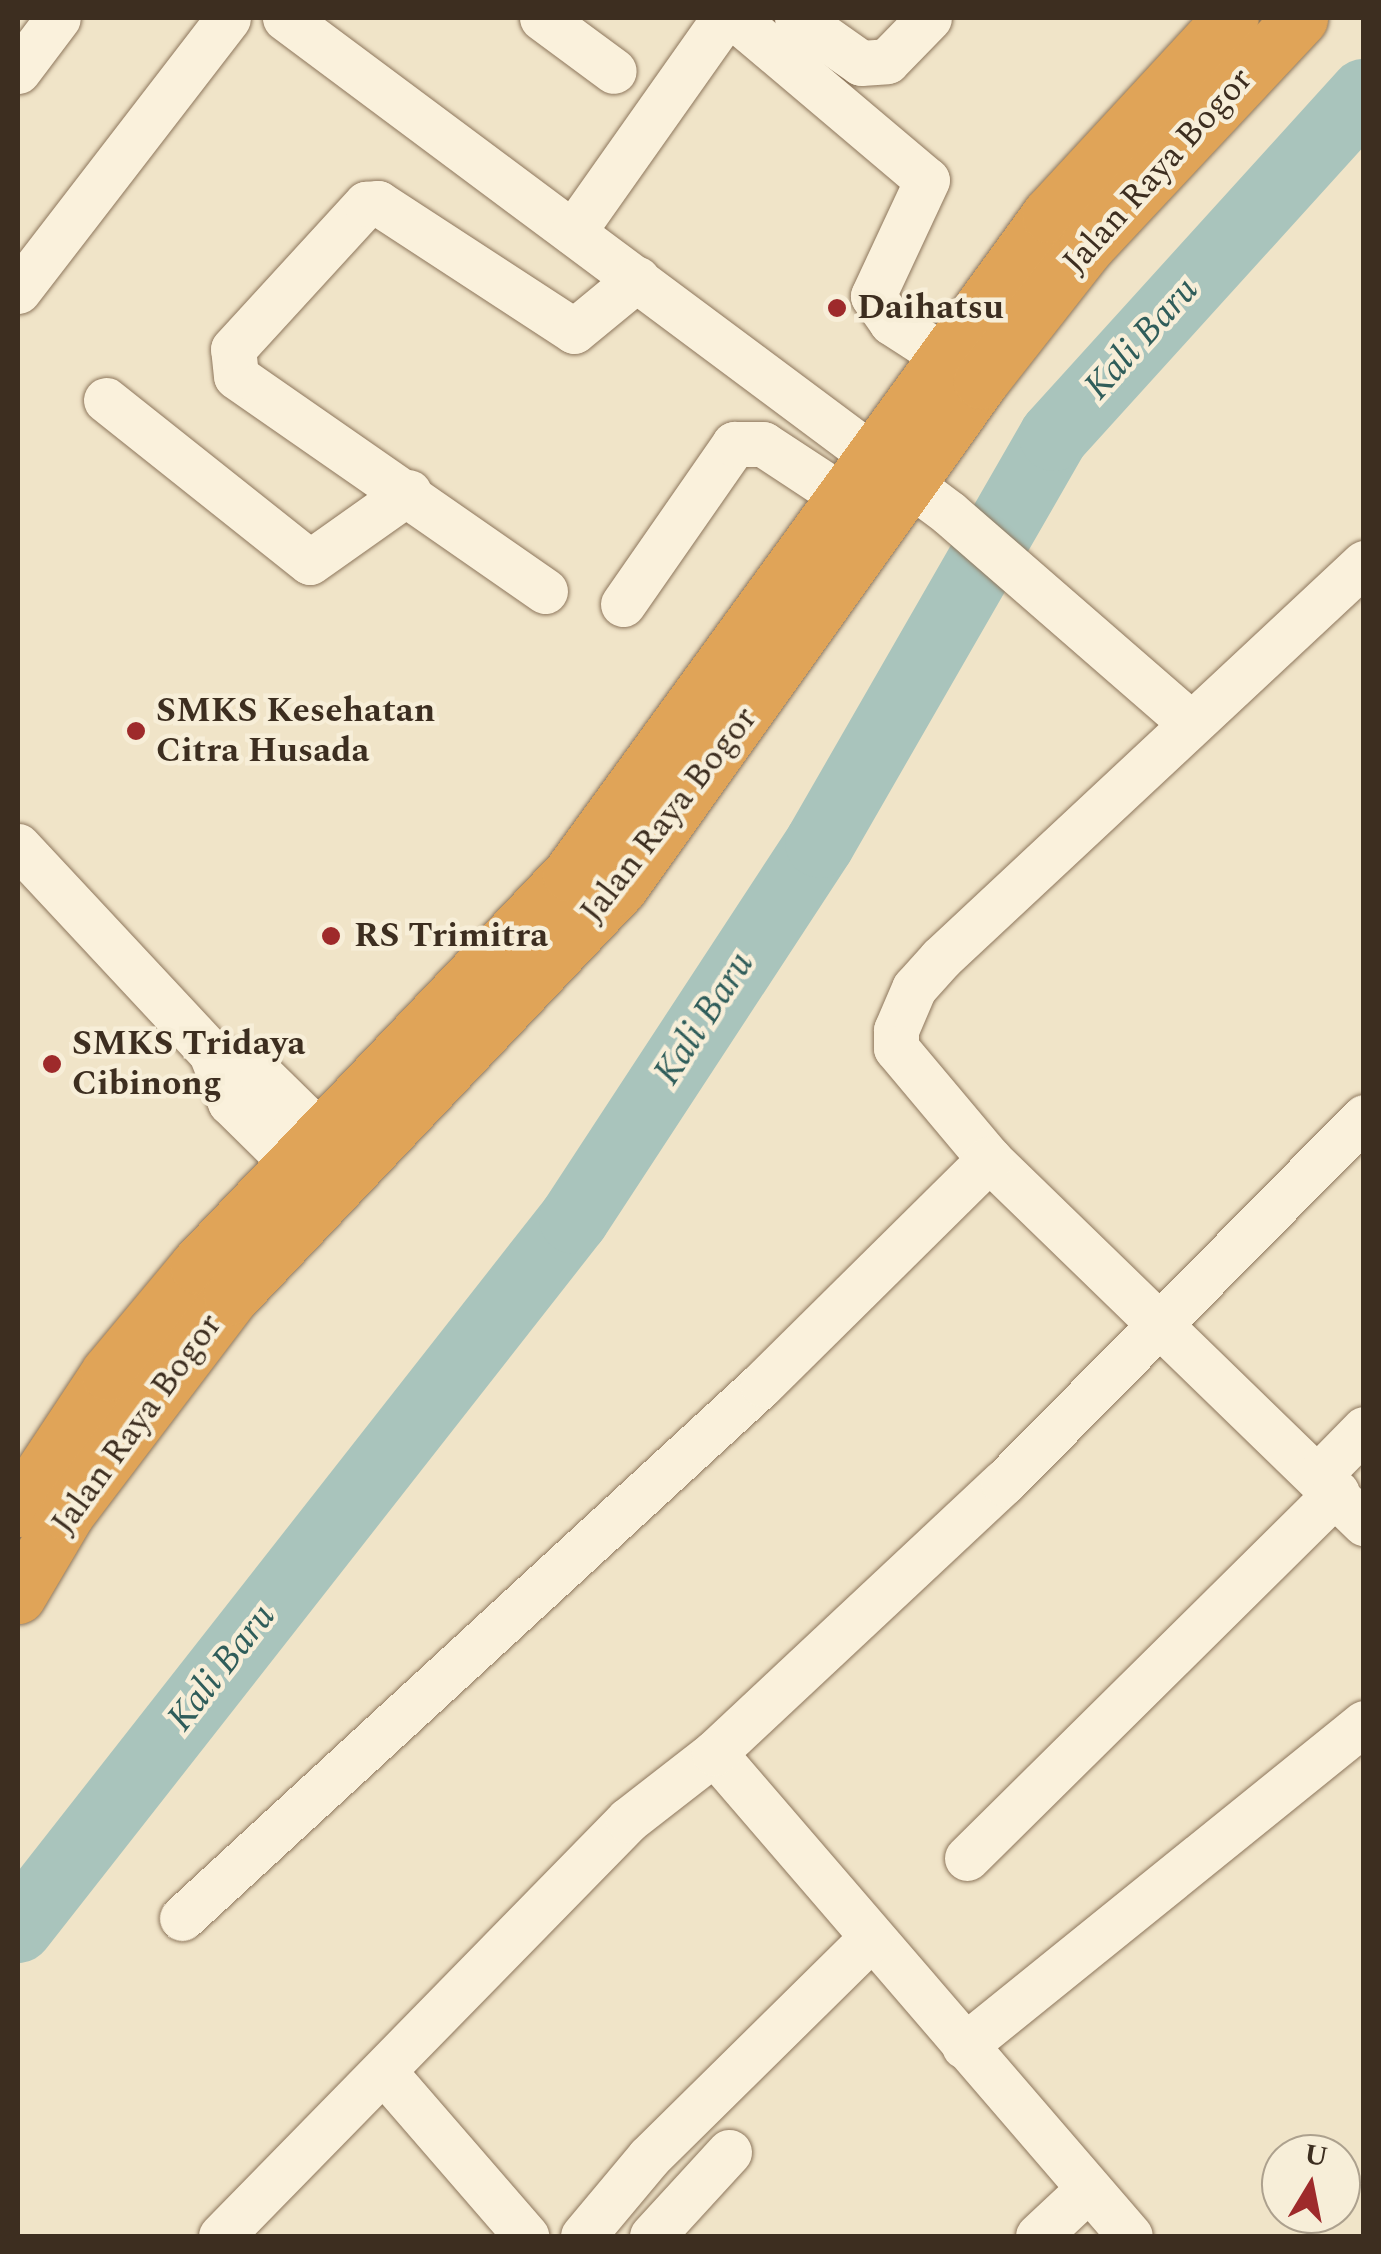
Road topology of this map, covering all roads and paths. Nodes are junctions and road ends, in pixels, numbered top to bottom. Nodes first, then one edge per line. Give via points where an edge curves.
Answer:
1 (58, 18) edge
2 (228, 18) edge
3 (285, 18) edge
4 (542, 18) edge
5 (724, 18) edge
6 (736, 18) edge
7 (797, 18) edge
8 (929, 18) edge
9 (1231, 18) edge
10 (1300, 18) edge
11 (333, 32) edge
12 (18, 71) edge
13 (614, 71) dead end
14 (573, 232) junction
15 (637, 279) junction
16 (18, 291) edge
17 (963, 368) junction
18 (106, 400) dead end
19 (409, 492) junction
20 (892, 494) junction
21 (1364, 563) edge
22 (545, 590) dead end
23 (624, 604) dead end
24 (1192, 723) junction
25 (18, 846) edge
26 (1364, 1117) edge
27 (989, 1158) junction
28 (323, 1166) junction
29 (1156, 1326) junction
30 (1364, 1429) edge
31 (1340, 1496) edge
32 (18, 1508) edge
33 (18, 1596) edge
34 (1364, 1724) edge
35 (714, 1753) junction
36 (967, 1858) dead end
37 (182, 1918) dead end
38 (869, 1940) junction
39 (964, 2046) junction
40 (385, 2074) junction
41 (728, 2152) dead end
42 (1086, 2190) junction
43 (221, 2236) edge
44 (526, 2236) edge
45 (583, 2236) edge
46 (652, 2236) edge
47 (1038, 2236) edge
48 (1130, 2236) edge

1 - 12 street
2 - 16 street
3 - 11 street
4 - 13 street
5 - 14 street
6 - 17 street via 927,180 871,284 890,322
7 - 8 street via 860,63 886,61
9 - 17 highway, Jalan Raya Bogor via 1049,214
10 - 17 highway, Jalan Raya Bogor
11 - 14 street
14 - 15 street
15 - 19 street via 574,331 378,202 366,204 233,349 229,366
15 - 20 street
17 - 20 highway, Jalan Raya Bogor
18 - 19 street via 310,562
19 - 22 street
20 - 23 street via 762,444 734,444
20 - 24 street via 1013,565
20 - 28 highway, Jalan Raya Bogor via 620,887
21 - 24 street
24 - 27 street via 940,958 900,1011 896,1048
25 - 28 street via 212,1053 230,1102
26 - 29 street
27 - 29 street
27 - 37 street via 762,1384
28 - 32 highway, Jalan Raya Bogor via 108,1373
28 - 33 highway, Jalan Raya Bogor via 152,1397
29 - 31 street
29 - 35 street
30 - 31 street
31 - 36 street
34 - 39 street
35 - 38 street
35 - 40 street via 628,1820
38 - 39 street
38 - 45 street via 649,2157
39 - 42 street
40 - 43 street
40 - 44 street
41 - 46 street
42 - 47 street
42 - 48 street

